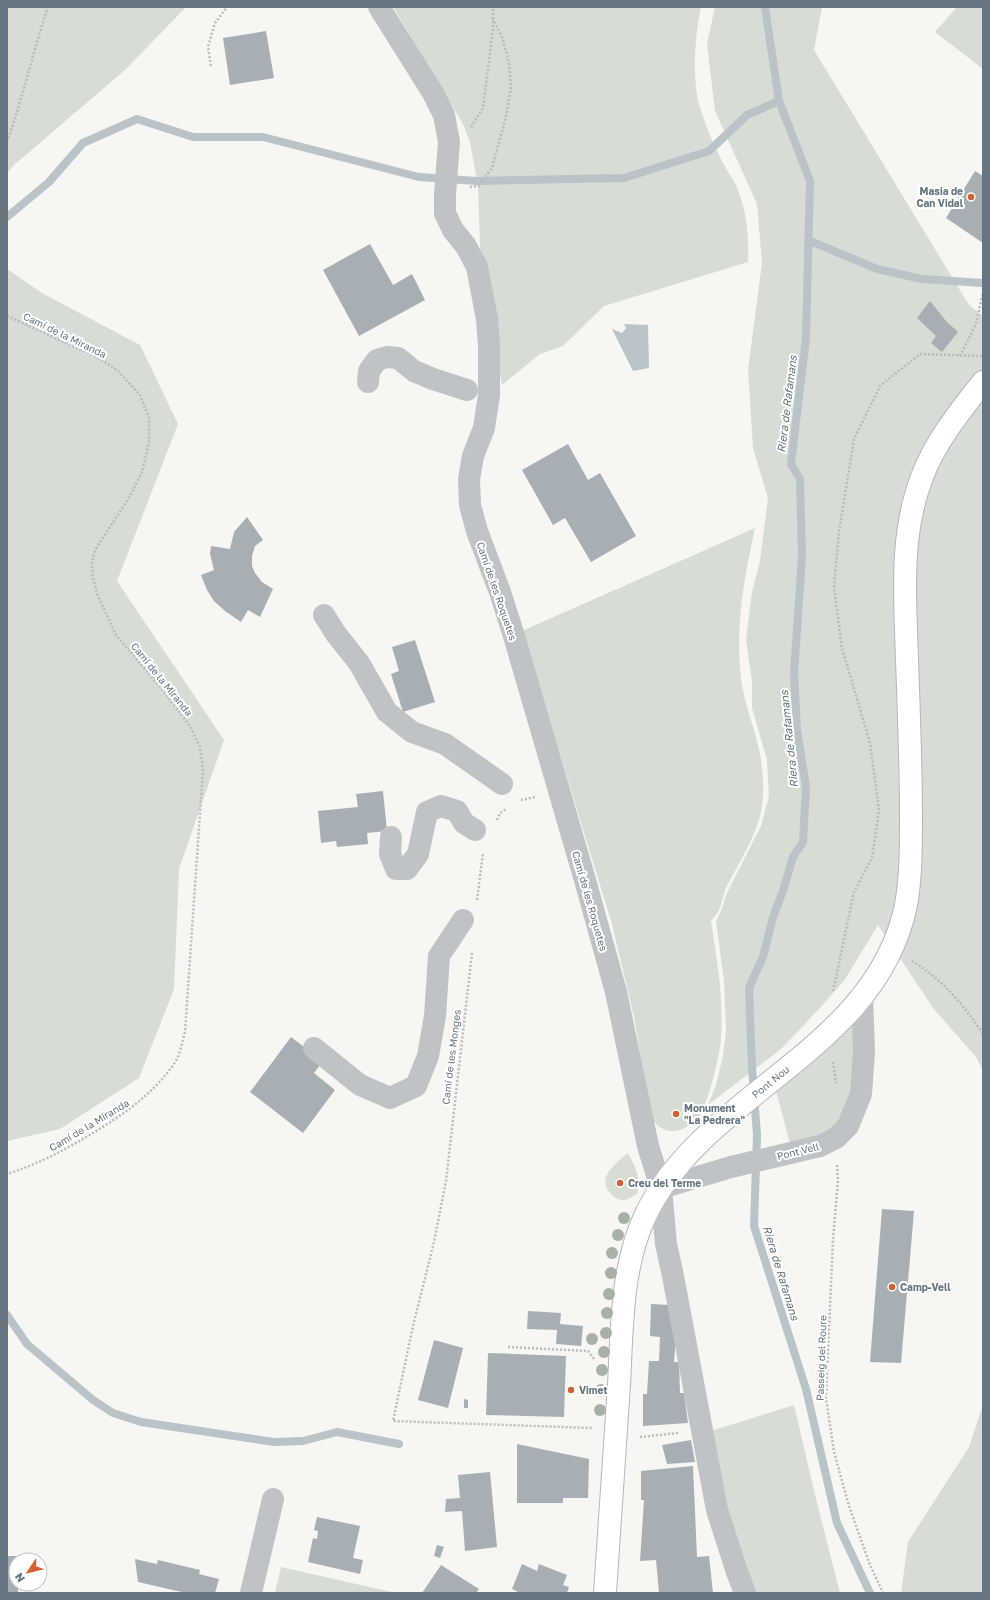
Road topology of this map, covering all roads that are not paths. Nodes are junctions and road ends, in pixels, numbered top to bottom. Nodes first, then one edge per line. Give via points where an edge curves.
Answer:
1 (379, 7) edge
2 (368, 382) dead end
3 (983, 382) edge
4 (467, 390) dead end
5 (324, 614) dead end
6 (502, 784) dead end
7 (484, 827) road end
8 (391, 837) dead end
9 (470, 912) road end
10 (862, 995) junction
11 (314, 1048) dead end
12 (661, 1188) junction
13 (273, 1499) dead end
14 (605, 1592) edge
15 (251, 1593) edge
16 (745, 1593) edge

1 - 12 street, Camí de les Roquetes via 434,93 444,115 449,151 445,213 477,267 489,345 490,395 484,428 469,479 470,505 514,636 616,992 648,1146
2 - 4 street via 369,371 377,360 388,357 398,358 414,371 433,379
3 - 10 main road, Pont Nou via 932,455 922,477 908,530 905,608 911,796 909,883 906,907 891,949
5 - 6 street via 336,634 360,663 387,712 412,732 445,744
7 - 8 street via 464,823 457,811 441,806 427,812 418,854 407,869 396,869 390,854
9 - 11 street via 439,956 435,1016 428,1056 416,1086 390,1098 360,1085
10 - 12 main road, Pont Nou via 840,1023 707,1135 683,1159
10 - 12 street, Pont Vell via 864,1051 861,1094 848,1126 836,1138 820,1146 731,1167
12 - 14 main road, Pont Nou via 636,1239 629,1266 623,1314
12 - 16 street, Camí de les Roquetes via 666,1244 717,1510
13 - 15 street

